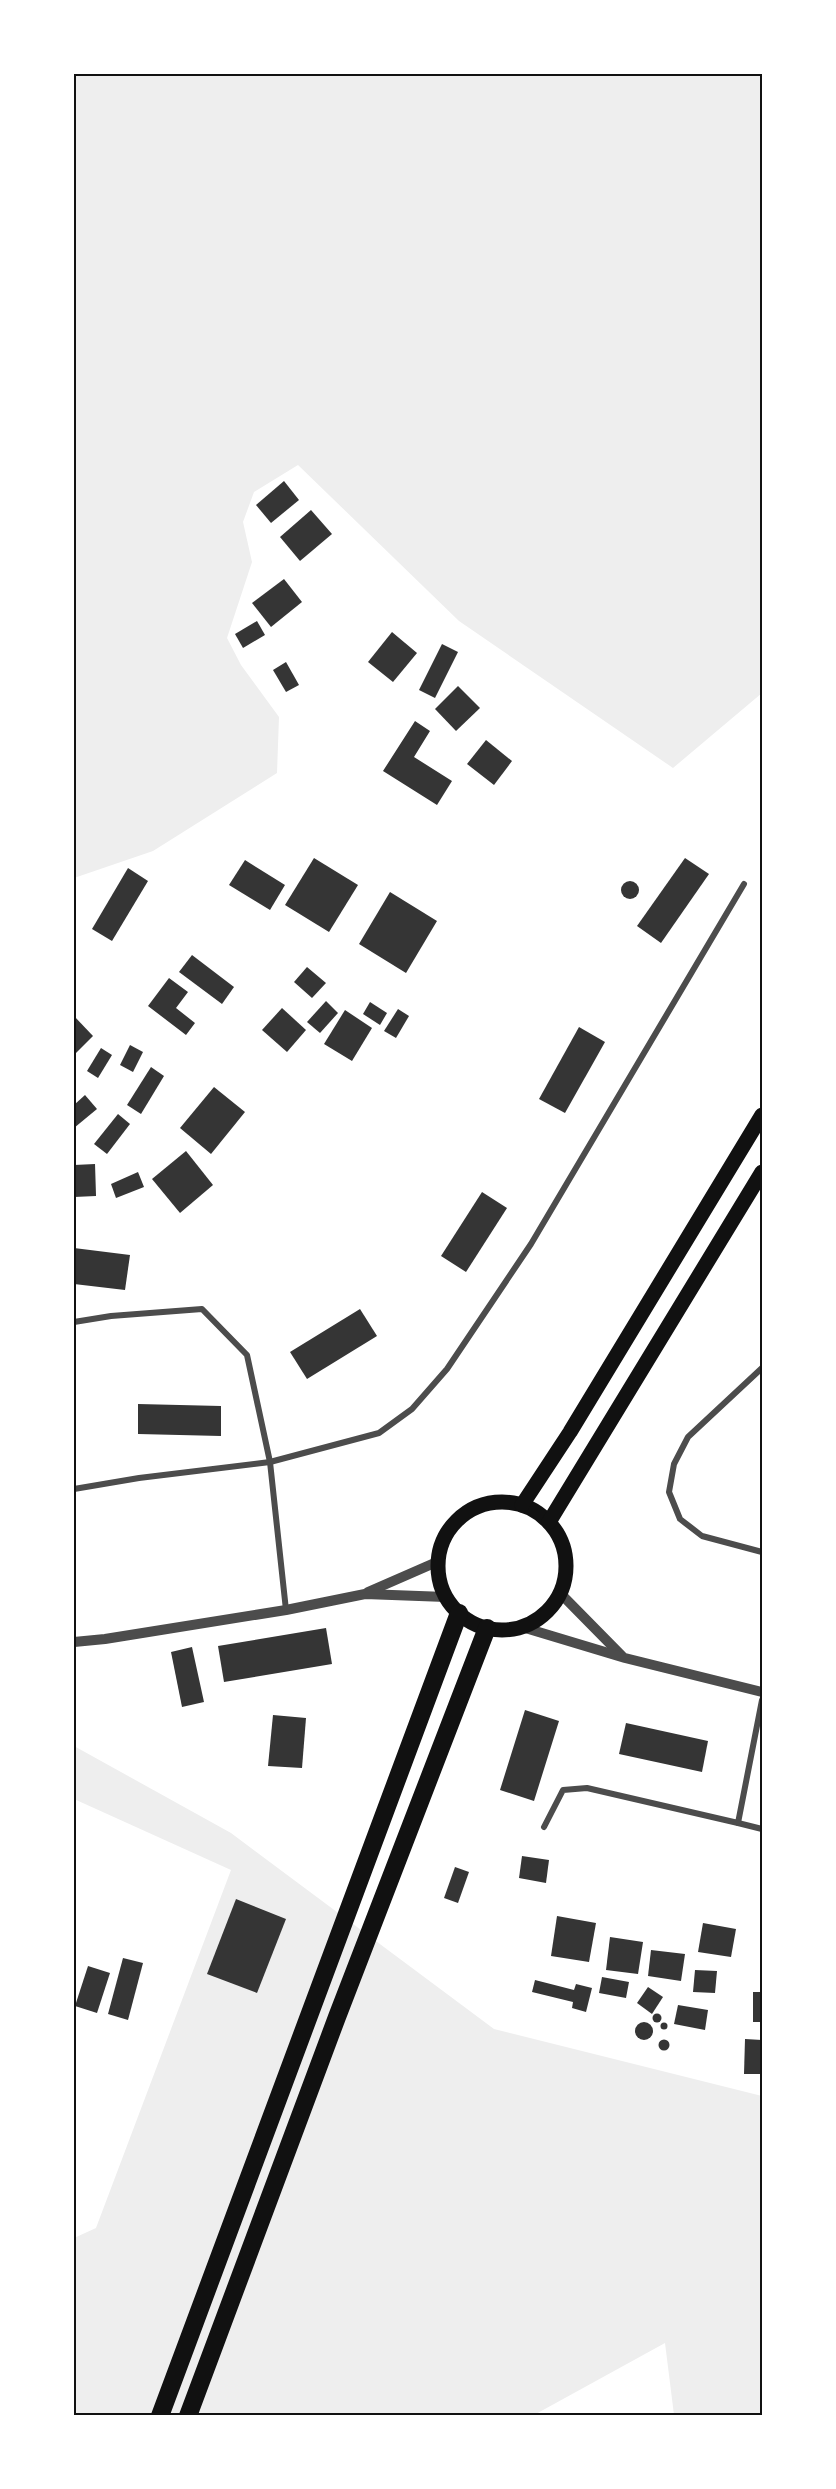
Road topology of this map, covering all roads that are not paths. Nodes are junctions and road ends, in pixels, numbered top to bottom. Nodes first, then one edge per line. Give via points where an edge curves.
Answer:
1 (744, 884) dead end
2 (762, 1115) edge
3 (762, 1172) edge
4 (74, 1322) edge
5 (762, 1368) edge
6 (270, 1461) junction
7 (74, 1489) edge
8 (522, 1505) junction
9 (549, 1522) junction
10 (762, 1552) edge
11 (439, 1561) junction
12 (560, 1593) junction
13 (365, 1594) junction
14 (446, 1597) junction
15 (286, 1610) junction
16 (459, 1613) junction
17 (522, 1627) junction
18 (487, 1628) junction
19 (74, 1642) edge
20 (624, 1658) junction
21 (762, 1692) edge
22 (762, 1700) edge
23 (738, 1823) junction
24 (544, 1827) dead end
25 (762, 1829) edge
26 (160, 2415) edge
27 (188, 2415) edge

1 - 6 street via 531,1244 447,1369 412,1409 379,1433
2 - 8 main road
3 - 9 main road
4 - 6 street via 202,1309 247,1355
5 - 10 street via 688,1437 674,1464 669,1492 680,1519 702,1536
6 - 7 street
6 - 15 street
8 - 9 main road
8 - 11 main road via 494,1503 467,1513 447,1534
9 - 12 main road via 563,1549 564,1579
11 - 13 street
11 - 14 main road
12 - 17 main road via 550,1608
12 - 20 street
13 - 14 street
13 - 15 street
14 - 16 main road
15 - 19 street
16 - 18 main road
16 - 26 highway
17 - 18 main road
17 - 20 street
18 - 27 highway
20 - 21 street
22 - 23 street
23 - 24 street via 587,1788 563,1790
23 - 25 street

